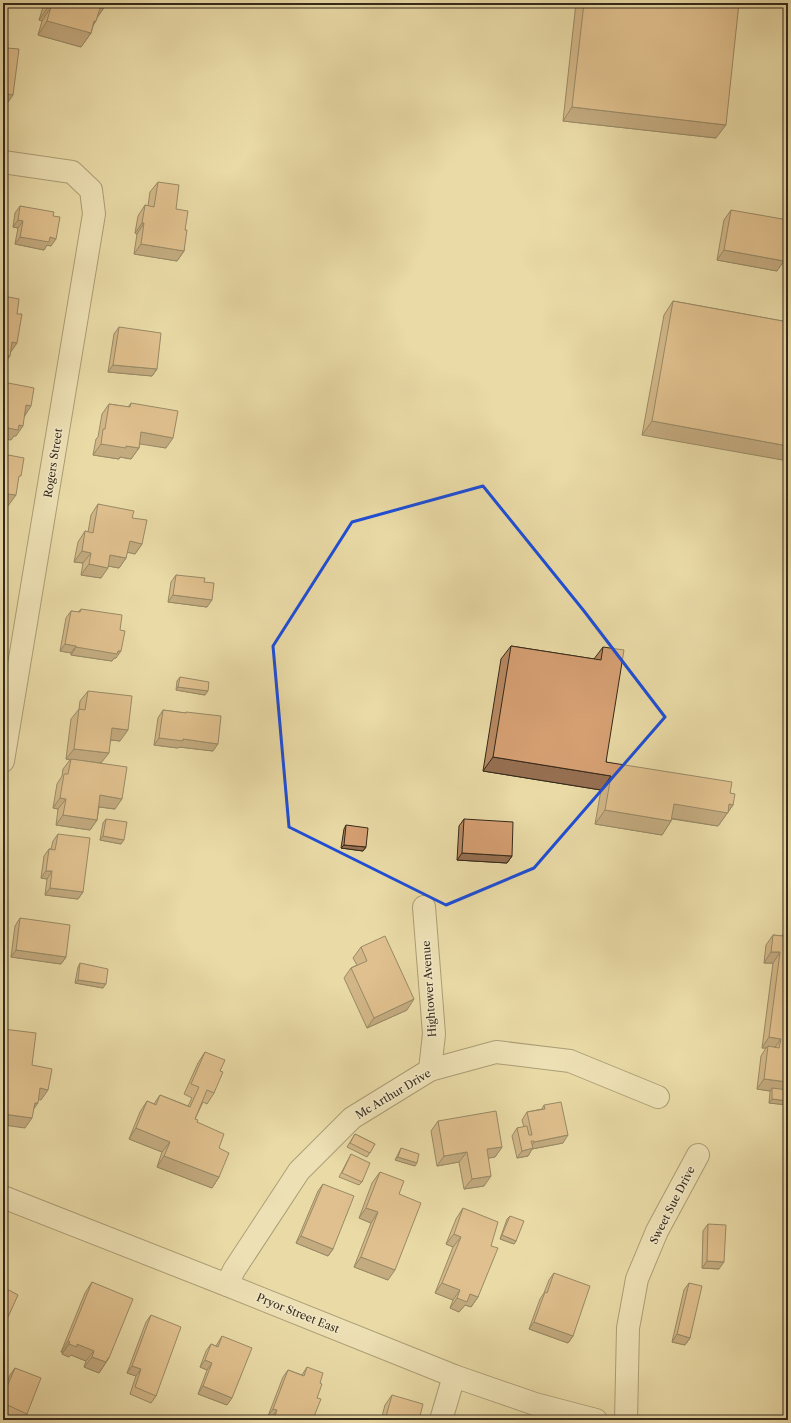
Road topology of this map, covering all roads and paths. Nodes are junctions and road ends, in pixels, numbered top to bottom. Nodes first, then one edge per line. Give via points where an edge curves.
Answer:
1 (3, 162) edge
2 (3, 761) edge
3 (424, 908) dead end
4 (430, 1070) junction
5 (658, 1097) dead end
6 (698, 1155) dead end
7 (3, 1197) edge
8 (227, 1285) junction
9 (454, 1376) junction
10 (441, 1420) edge
11 (596, 1420) edge
12 (626, 1420) edge

1 - 2 street, Rogers Street via 72,172 91,190 94,214
3 - 4 street, Hightower Avenue via 434,1034
4 - 5 street, Mc Arthur Drive via 496,1052 570,1061
4 - 8 street, Mc Arthur Drive via 352,1118 299,1171 234,1270
6 - 12 street, Sweet Sue Drive via 657,1231 638,1279 628,1328
7 - 8 street, Pryor Street East
8 - 9 street, Pryor Street East
9 - 10 street
9 - 11 street, Pryor Street East via 535,1404

